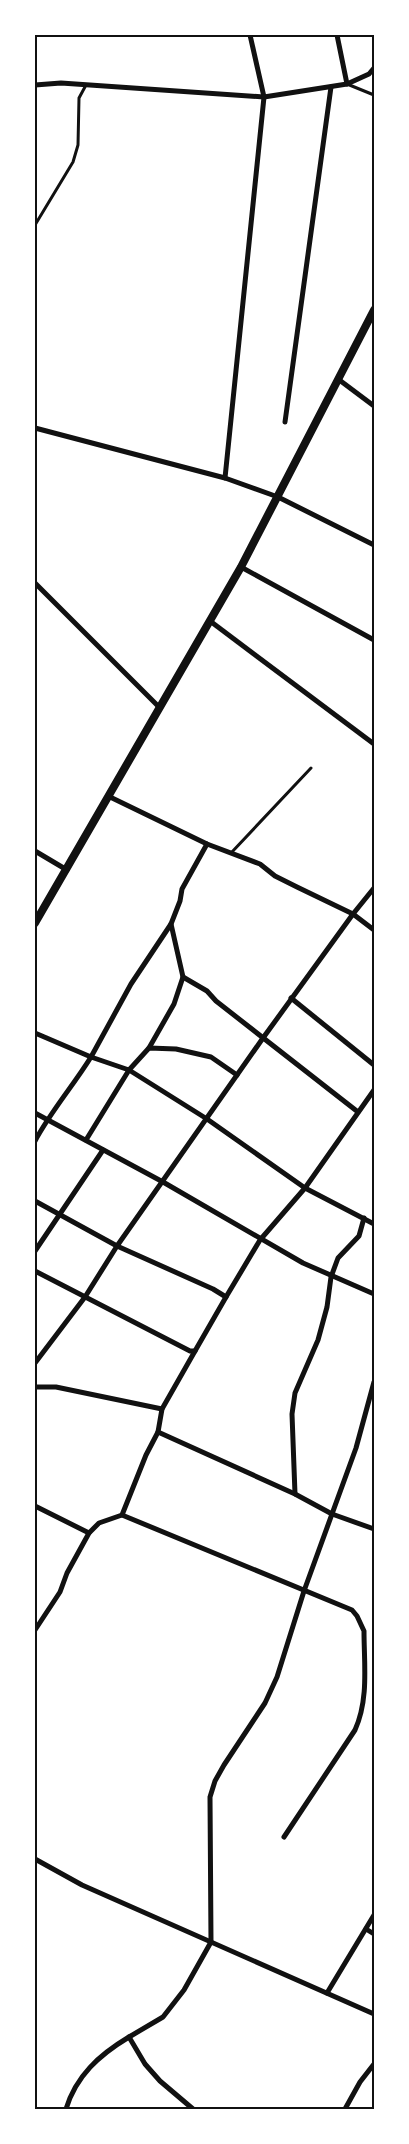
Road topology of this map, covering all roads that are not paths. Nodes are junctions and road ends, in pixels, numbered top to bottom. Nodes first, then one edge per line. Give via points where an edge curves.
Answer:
1 (250, 35) edge
2 (337, 35) edge
3 (374, 68) edge
4 (347, 84) junction
5 (35, 85) edge
6 (86, 85) junction
7 (331, 87) junction
8 (374, 95) edge
9 (264, 97) junction
10 (35, 225) edge
11 (374, 310) edge
12 (338, 379) junction
13 (374, 406) edge
14 (285, 422) dead end
15 (35, 428) edge
16 (225, 478) junction
17 (278, 497) junction
18 (374, 545) edge
19 (241, 567) junction
20 (35, 583) edge
21 (210, 621) junction
22 (374, 640) edge
23 (160, 708) junction
24 (374, 744) edge
25 (311, 768) dead end
26 (108, 796) junction
27 (207, 844) junction
28 (35, 851) edge
29 (230, 853) junction
30 (67, 870) junction
31 (374, 888) edge
32 (353, 914) junction
33 (35, 923) edge
34 (171, 924) junction
35 (374, 930) edge
36 (183, 977) junction
37 (291, 998) junction
38 (37, 1034) edge
39 (263, 1038) junction
40 (35, 1041) edge
41 (149, 1048) junction
42 (91, 1057) junction
43 (374, 1065) edge
44 (129, 1070) junction
45 (237, 1075) junction
46 (374, 1090) edge
47 (358, 1112) junction
48 (35, 1113) edge
49 (47, 1119) junction
50 (207, 1119) junction
51 (86, 1140) junction
52 (35, 1141) edge
53 (103, 1150) junction
54 (162, 1182) junction
55 (305, 1188) junction
56 (35, 1201) edge
57 (58, 1215) junction
58 (364, 1218) junction
59 (374, 1224) edge
60 (260, 1240) junction
61 (117, 1246) junction
62 (35, 1250) edge
63 (35, 1271) edge
64 (331, 1276) junction
65 (374, 1294) edge
66 (85, 1297) junction
67 (226, 1297) junction
68 (194, 1351) junction
69 (35, 1363) edge
70 (374, 1382) edge
71 (35, 1387) edge
72 (162, 1409) junction
73 (158, 1432) junction
74 (295, 1494) junction
75 (35, 1506) edge
76 (332, 1514) junction
77 (122, 1515) junction
78 (374, 1529) edge
79 (89, 1533) junction
80 (304, 1591) junction
81 (35, 1630) edge
82 (284, 1837) dead end
83 (35, 1859) edge
84 (374, 1916) edge
85 (366, 1929) junction
86 (374, 1934) edge
87 (211, 1942) junction
88 (327, 1993) junction
89 (374, 2014) edge
90 (128, 2037) junction
91 (374, 2064) edge
92 (66, 2109) edge
93 (193, 2109) edge
94 (345, 2109) edge

1 - 9 street
2 - 4 street
3 - 4 street via 369,74
4 - 7 street
4 - 8 lane
5 - 6 street
6 - 9 street
6 - 10 lane via 79,98 76,154
7 - 9 street
7 - 14 street
9 - 16 street
11 - 12 street
12 - 13 street
12 - 17 street
15 - 16 street
16 - 17 street
17 - 18 street
17 - 19 street
19 - 21 street
19 - 22 street
20 - 23 street
21 - 23 street
21 - 24 street
23 - 26 street
25 - 29 lane
26 - 27 street
26 - 30 street
27 - 29 street
27 - 34 street via 182,889
28 - 30 street
29 - 32 street via 260,864 275,876
30 - 33 street
31 - 32 street
32 - 35 street
32 - 37 street
34 - 36 street
34 - 42 street via 131,984
36 - 39 street via 207,992
36 - 41 street via 174,1004
37 - 39 street
37 - 43 street
38 - 40 street
38 - 42 street
39 - 45 street
39 - 47 street
41 - 44 street
41 - 45 street via 176,1049 210,1057
42 - 44 street
42 - 49 street
44 - 50 street
44 - 51 street
45 - 50 street
46 - 47 street
47 - 55 street
48 - 49 street
49 - 51 street
49 - 52 street
50 - 54 street
50 - 55 street
51 - 53 street
53 - 54 street
53 - 57 street
54 - 60 street
54 - 61 street
55 - 58 street
55 - 60 street
56 - 57 street
57 - 61 street
57 - 62 street
58 - 59 street
58 - 64 street via 359,1236 338,1258
60 - 64 street
60 - 67 street
61 - 66 street
61 - 67 street
63 - 66 street
64 - 65 street
64 - 74 street via 318,1340 293,1402
66 - 68 street
66 - 69 street
67 - 68 street
68 - 72 street
70 - 76 street via 356,1448
71 - 72 street via 56,1387
72 - 73 street
73 - 74 street
73 - 77 street
74 - 76 street
75 - 79 street
76 - 78 street
76 - 80 street
77 - 79 street via 98,1523
77 - 80 street
79 - 81 street via 60,1592
80 - 82 street via 352,1610 358,1616 364,1631 364,1703 355,1730
80 - 87 street via 278,1677 265,1703 224,1765 210,1797
83 - 87 street via 82,1886
84 - 85 street
85 - 86 street
85 - 88 street
87 - 88 street
87 - 90 street via 184,1990 163,2017
88 - 89 street
90 - 92 street via 88,2068 71,2094
90 - 93 street via 160,2081
91 - 94 street

